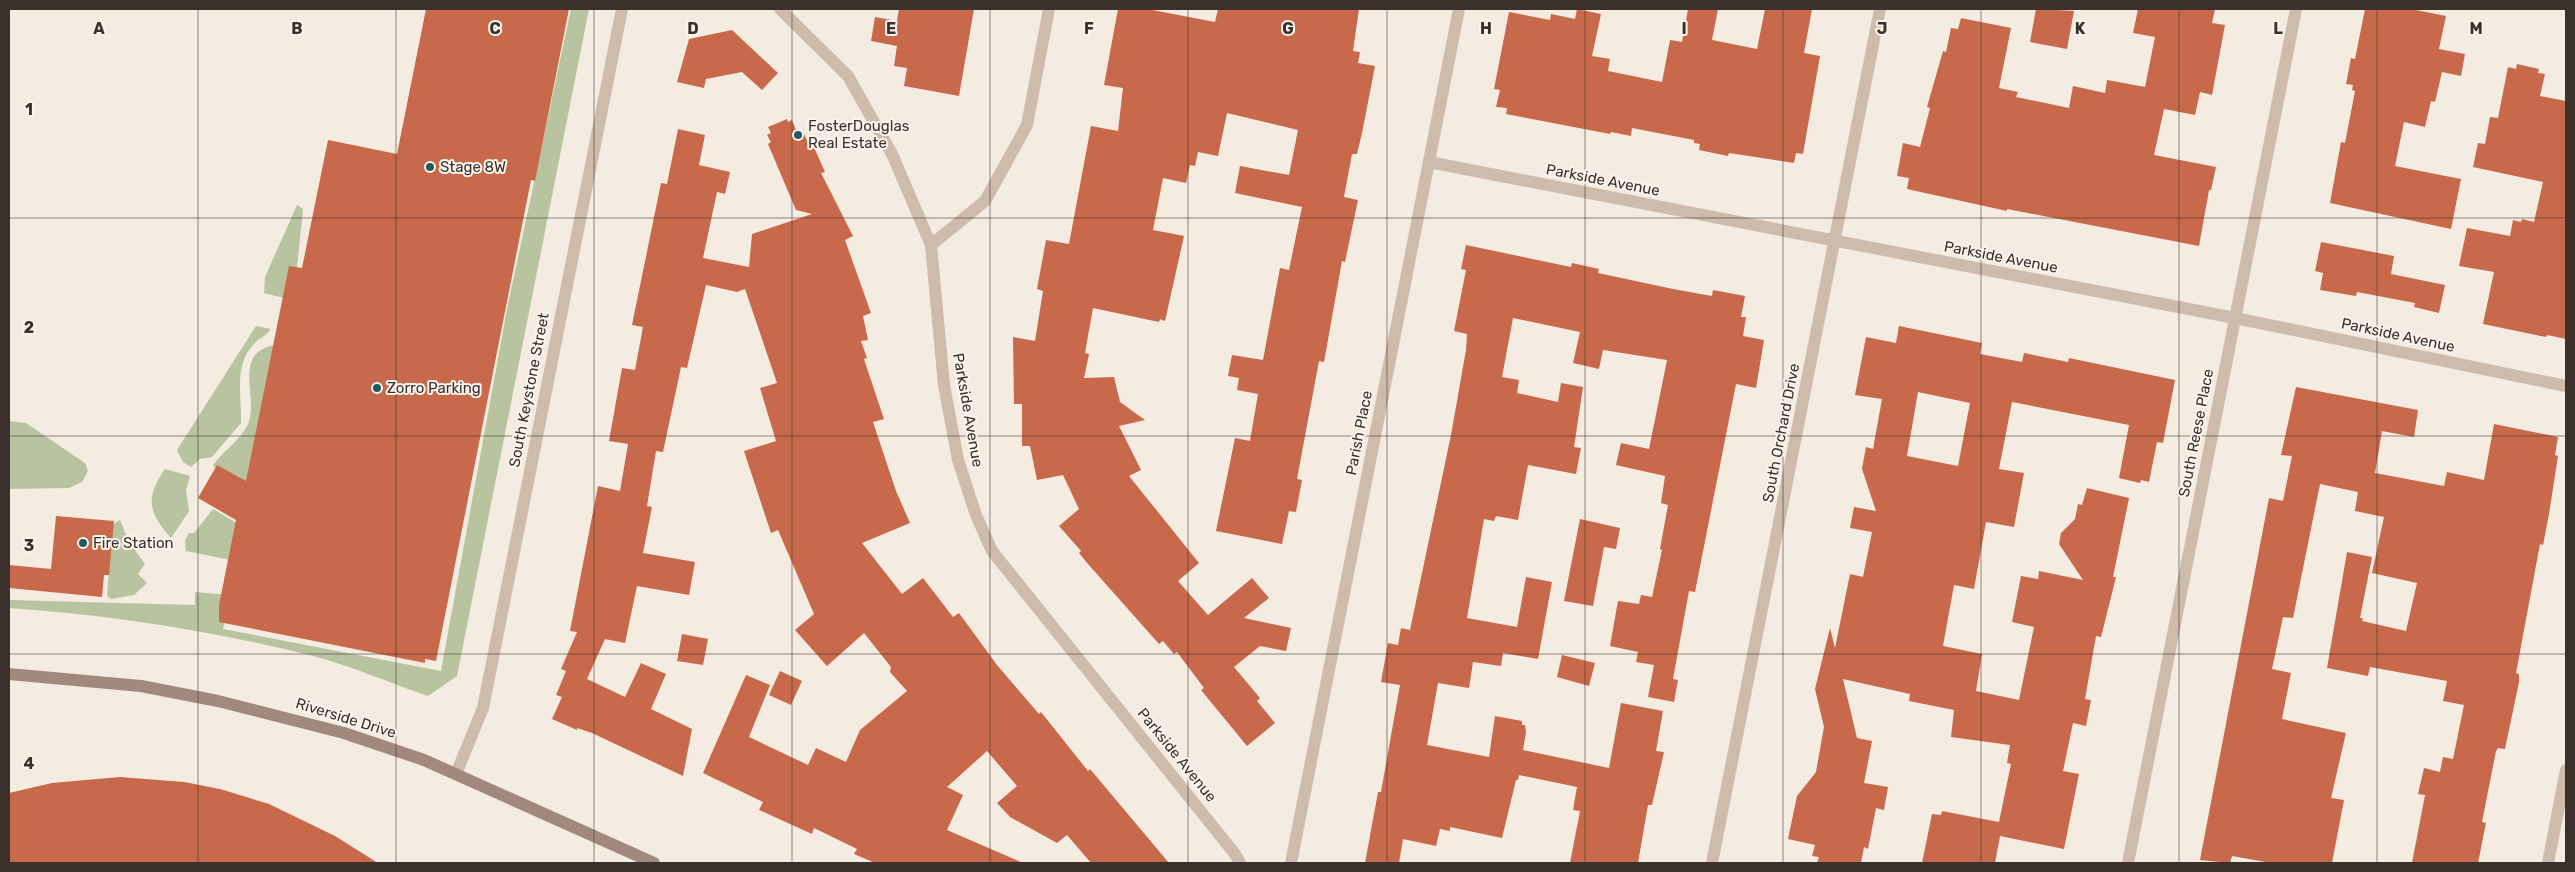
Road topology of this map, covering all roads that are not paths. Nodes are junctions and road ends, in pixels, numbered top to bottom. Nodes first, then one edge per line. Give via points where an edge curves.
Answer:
1 (622, 9) edge
2 (780, 9) edge
3 (1049, 9) edge
4 (1459, 9) edge
5 (1880, 9) edge
6 (2296, 9) edge
7 (1428, 162) junction
8 (1836, 241) junction
9 (931, 245) junction
10 (2235, 318) junction
11 (2566, 386) edge
12 (9, 674) edge
13 (2566, 770) edge
14 (456, 774) junction
15 (654, 863) edge
16 (1240, 863) edge
17 (1291, 863) edge
18 (1712, 863) edge
19 (2128, 863) edge
20 (2548, 863) edge

1 - 14 street, South Keystone Street via 483,708
2 - 9 street, Parkside Avenue via 848,76 892,154
3 - 9 street via 1027,125 985,201
4 - 7 street, Parish Place
5 - 8 street, South Orchard Drive
6 - 10 street, South Reese Place
7 - 8 street, Parkside Avenue
7 - 17 street, Parish Place
8 - 10 street, Parkside Avenue
8 - 18 street, South Orchard Drive
9 - 16 street, Parkside Avenue via 944,385 958,460 992,551
10 - 11 street, Parkside Avenue
10 - 19 street, South Reese Place
12 - 14 main road, Riverside Drive via 141,686 218,701 369,741
13 - 20 street
14 - 15 main road, Riverside Drive

